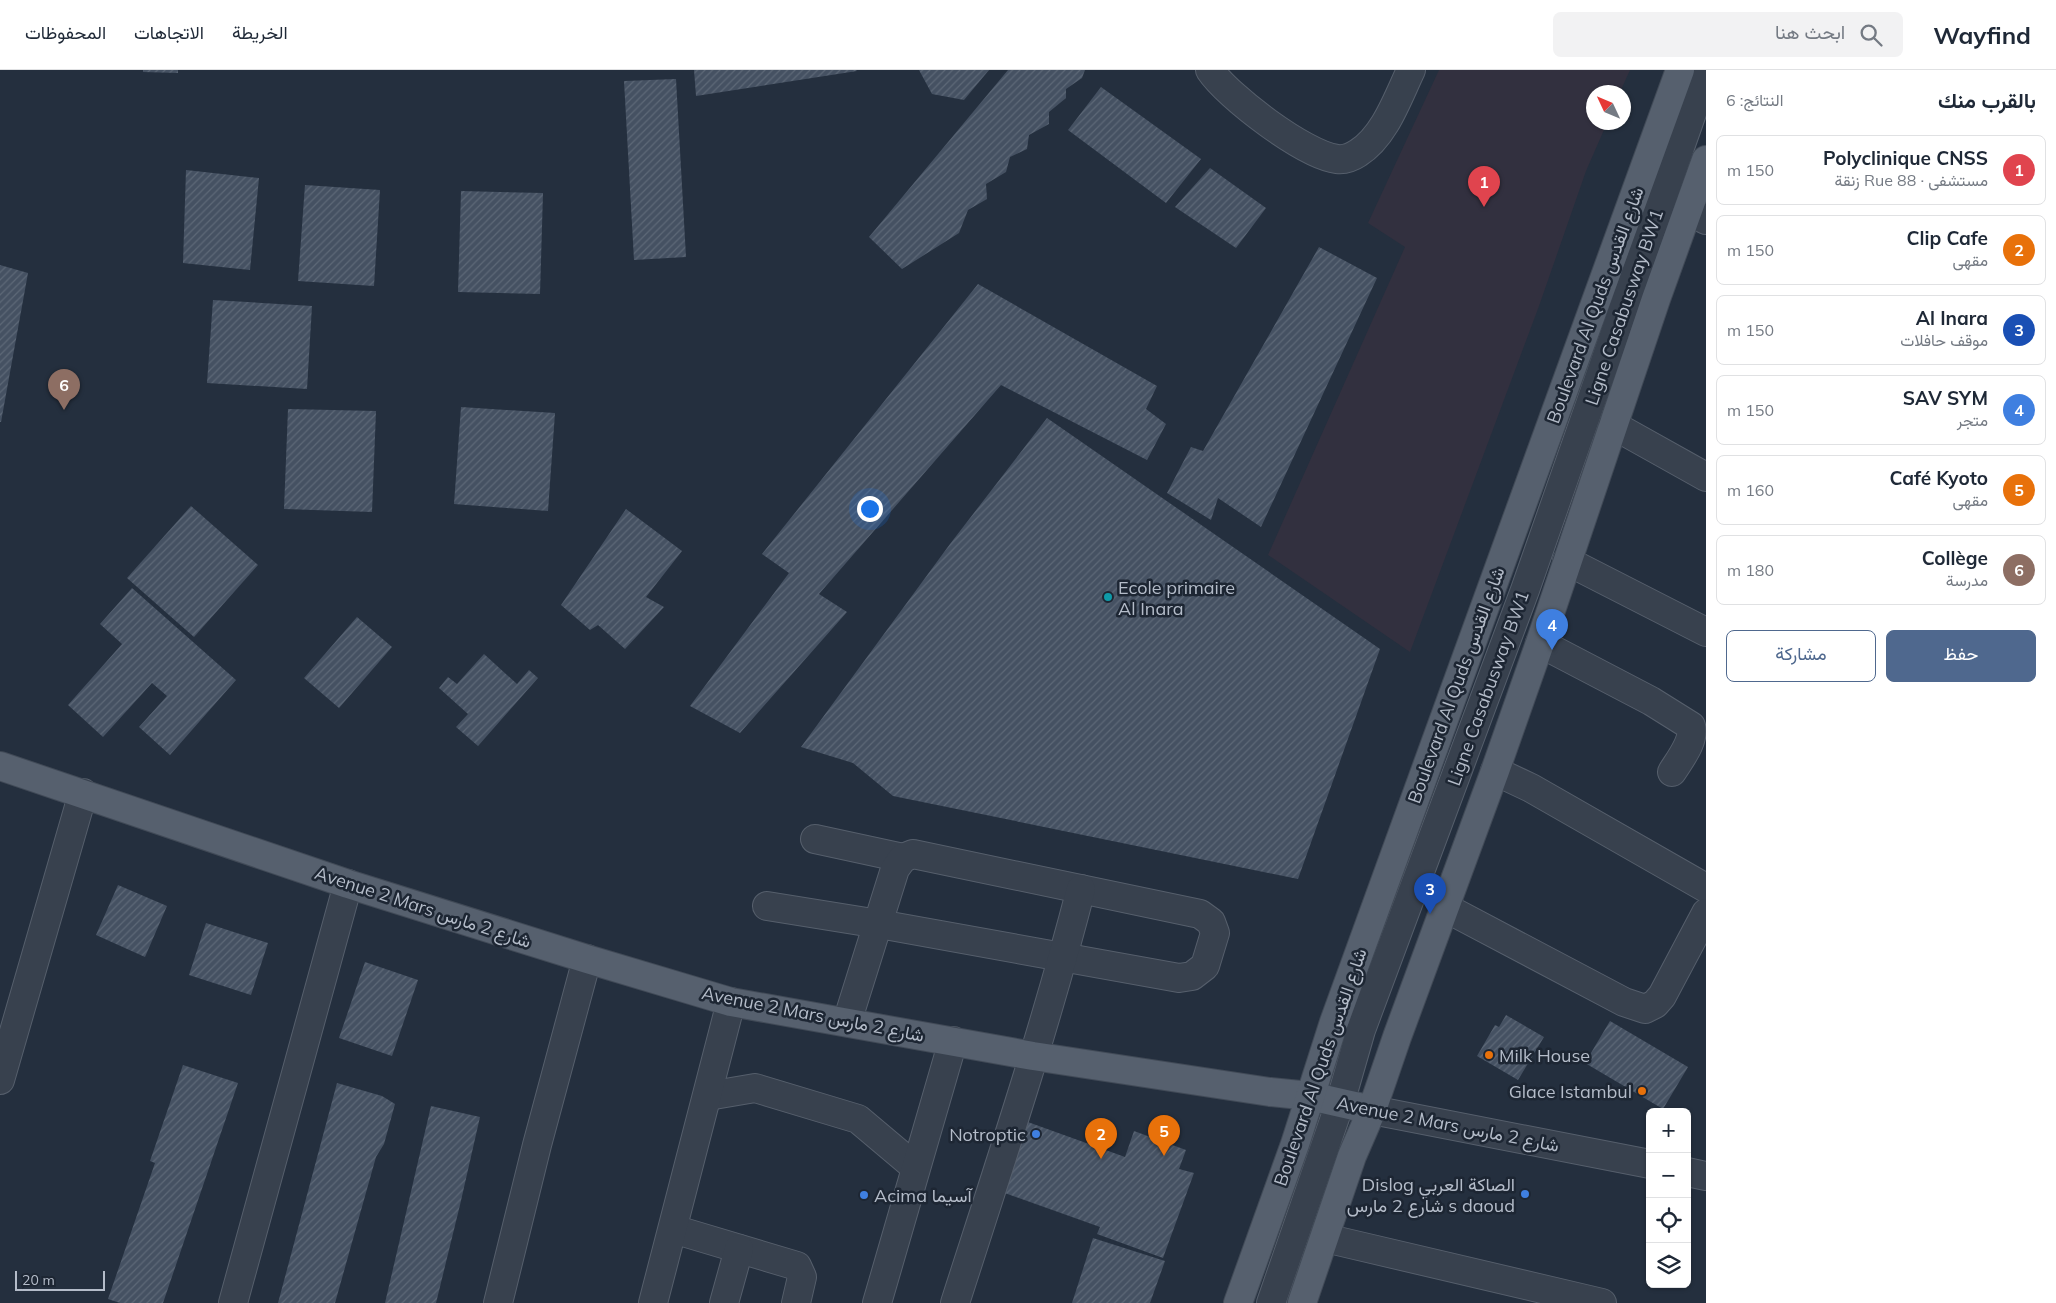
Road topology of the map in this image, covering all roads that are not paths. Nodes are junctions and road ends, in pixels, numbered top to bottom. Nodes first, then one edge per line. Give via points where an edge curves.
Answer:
1 (1210, 70) edge
2 (1411, 70) edge
3 (1680, 70) edge
4 (1706, 73) edge
5 (1706, 109) edge
6 (1706, 160) edge
7 (1697, 216) edge
8 (1613, 424) junction
9 (1706, 477) edge
10 (1567, 561) junction
11 (1706, 632) edge
12 (1540, 643) junction
13 (0, 766) edge
14 (1496, 770) junction
15 (1672, 772) dead end
16 (83, 793) junction
17 (815, 839) dead end
18 (903, 858) junction
19 (348, 884) junction
20 (1706, 888) edge
21 (1080, 889) junction
22 (767, 906) dead end
23 (1446, 908) junction
24 (1706, 913) edge
25 (879, 924) junction
26 (1063, 958) junction
27 (587, 959) junction
28 (731, 1002) junction
29 (847, 1022) junction
30 (953, 1041) junction
31 (1033, 1056) junction
32 (0, 1080) edge
33 (708, 1096) junction
34 (1310, 1096) junction
35 (1355, 1106) junction
36 (1646, 1163) edge
37 (915, 1167) junction
38 (1691, 1173) edge
39 (1706, 1176) edge
40 (673, 1229) junction
41 (1325, 1238) junction
42 (739, 1249) junction
43 (1558, 1299) edge
44 (233, 1303) edge
45 (498, 1303) edge
46 (653, 1303) edge
47 (724, 1303) edge
48 (796, 1303) edge
49 (877, 1303) edge
50 (955, 1303) edge
51 (1238, 1303) edge
52 (1271, 1303) edge
53 (1284, 1303) edge
54 (1302, 1303) edge
55 (1602, 1303) edge

1 - 2 street via 1248,107 1317,153 1338,159 1348,159 1358,153 1377,135
3 - 34 main road, Boulevard Al Quds شارع القدس via 1337,1012
4 - 35 street, Ligne Casabusway BW1 via 1525,590 1361,1030
5 - 35 street, Ligne Casabusway BW1 via 1595,433 1374,1033
6 - 7 main road
7 - 8 main road
8 - 9 street
8 - 10 main road
10 - 11 street
10 - 12 main road
12 - 14 main road
12 - 15 street via 1658,705 1691,726 1693,732
13 - 16 main road, Avenue 2 Mars شارع 2 مارس
14 - 20 street
14 - 23 main road
16 - 19 main road, Avenue 2 Mars شارع 2 مارس
16 - 32 street
17 - 18 street
18 - 21 street via 913,854
18 - 25 street via 896,869
19 - 27 main road, Avenue 2 Mars شارع 2 مارس
19 - 44 street
21 - 26 street
21 - 26 street via 1200,914 1211,922 1215,933 1205,966 1192,976 1179,978
22 - 25 street
23 - 24 street via 1624,1002 1645,1009 1662,996
23 - 35 main road via 1397,1037
25 - 26 street
25 - 29 street
26 - 31 street
27 - 28 main road, Avenue 2 Mars شارع 2 مارس
27 - 45 street
28 - 29 main road, Avenue 2 Mars شارع 2 مارس
28 - 33 street
29 - 30 main road, Avenue 2 Mars شارع 2 مارس
30 - 31 main road, Avenue 2 Mars شارع 2 مارس
30 - 37 street
31 - 34 main road, Avenue 2 Mars شارع 2 مارس
31 - 50 street
33 - 37 street via 755,1088 858,1119
33 - 40 street
34 - 35 main road, Avenue 2 Mars شارع 2 مارس
34 - 51 main road, Boulevard Al Quds شارع القدس
35 - 36 street, Avenue 2 Mars شارع 2 مارس
35 - 41 main road via 1352,1156
35 - 52 street, Ligne Casabusway BW1
35 - 53 street, Ligne Casabusway BW1
37 - 49 street
38 - 39 street
40 - 42 street
40 - 46 street
41 - 43 street
41 - 54 main road
42 - 47 street
42 - 48 street via 796,1266 802,1277
43 - 55 street

